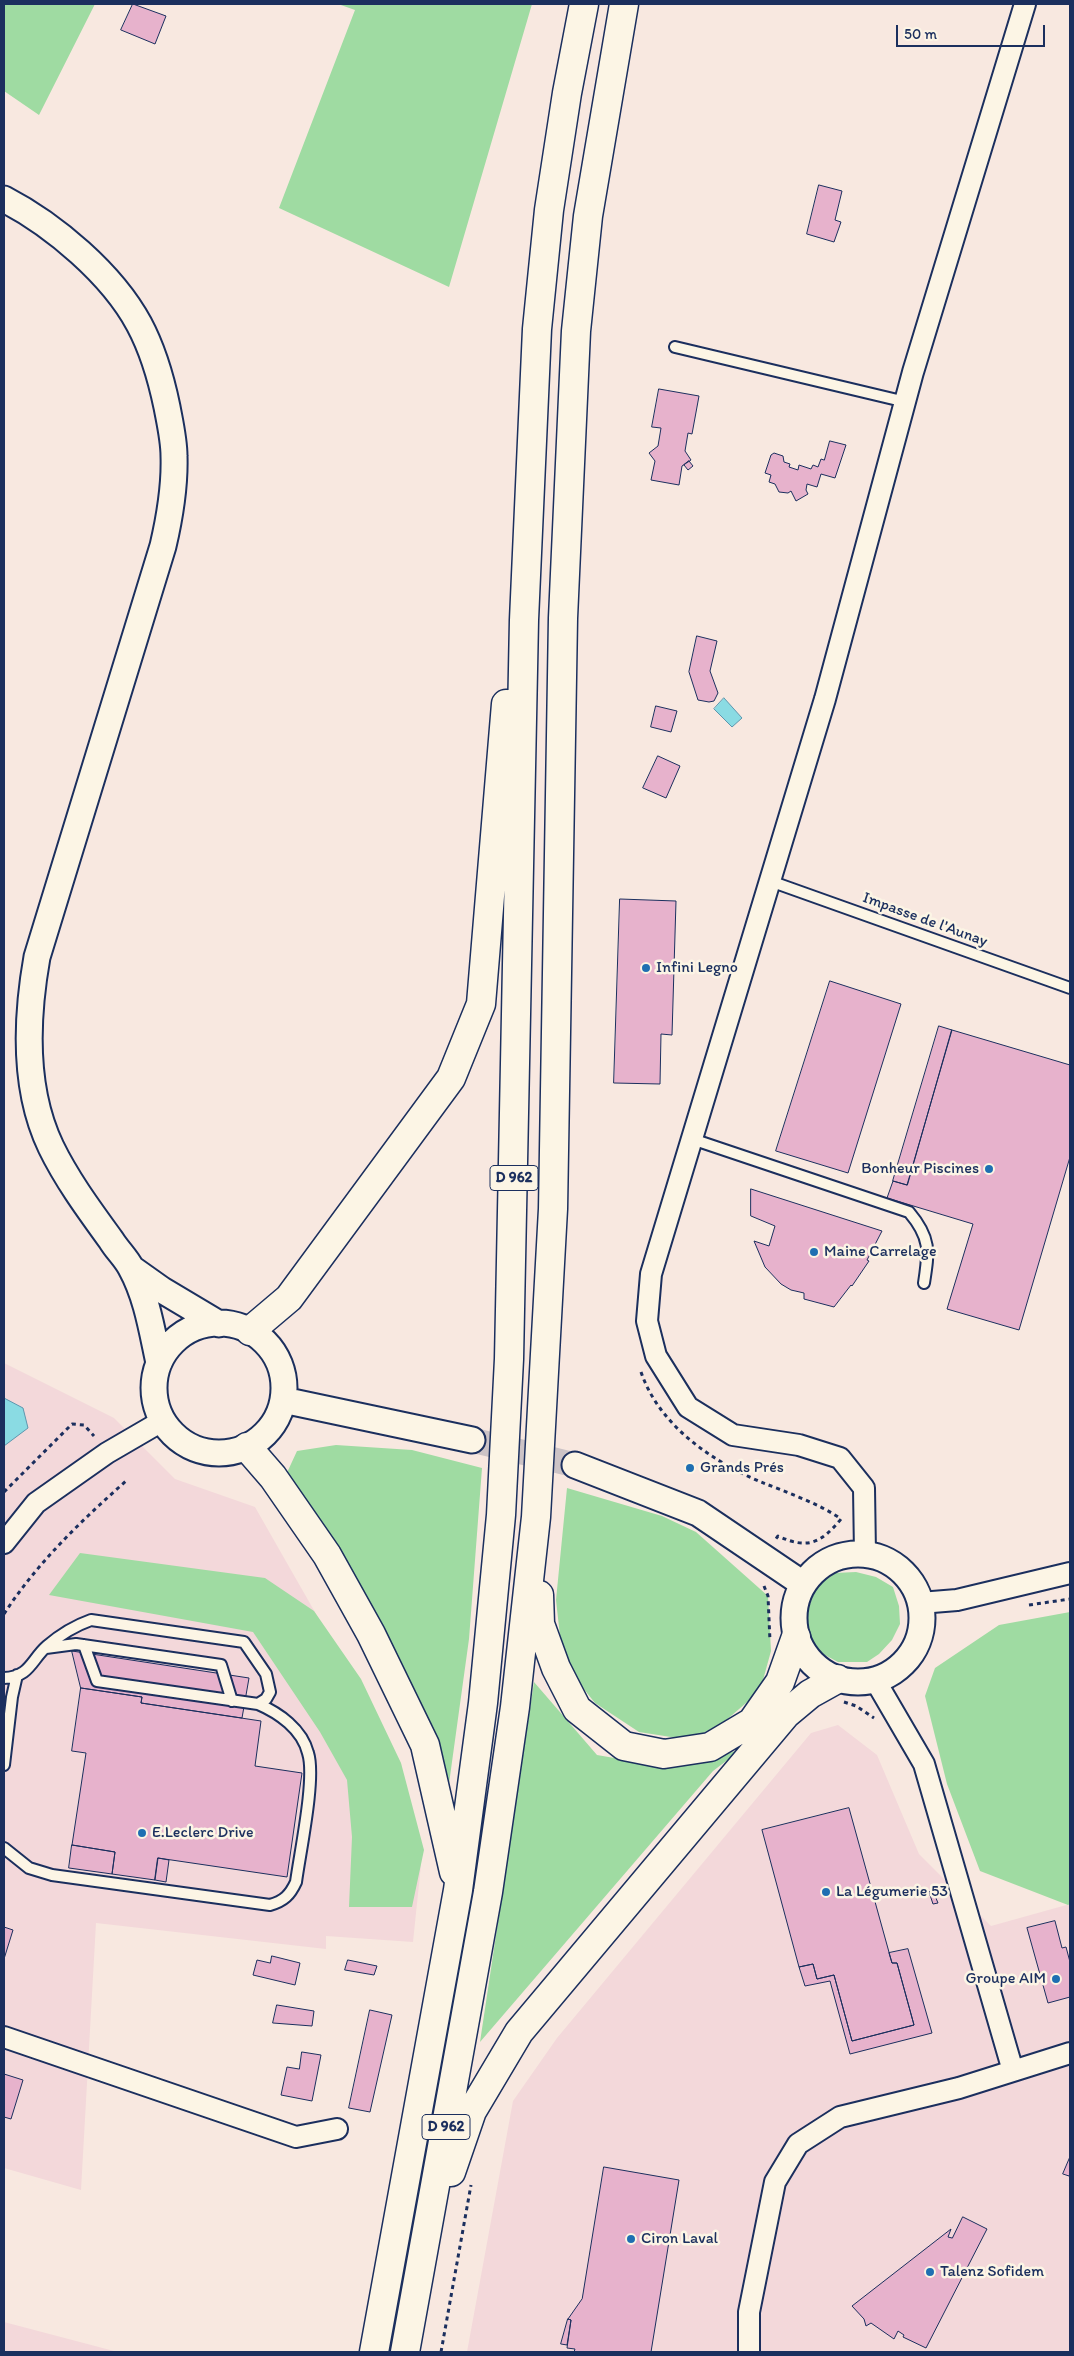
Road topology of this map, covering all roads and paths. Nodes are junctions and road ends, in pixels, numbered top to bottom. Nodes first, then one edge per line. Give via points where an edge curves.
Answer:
1 (584, 4) edge
2 (624, 4) edge
3 (1025, 4) edge
4 (4, 199) edge
5 (537, 329) junction
6 (675, 347) dead end
7 (906, 402) junction
8 (770, 881) junction
9 (1070, 988) edge
10 (692, 1139) junction
11 (131, 1268) junction
12 (924, 1283) dead end
13 (219, 1324) junction
14 (250, 1331) junction
15 (159, 1363) junction
16 (640, 1370) dead end
17 (283, 1400) junction
18 (162, 1421) junction
19 (94, 1436) dead end
20 (472, 1440) tunnel mouth
21 (247, 1447) junction
22 (575, 1465) tunnel mouth
23 (126, 1481) dead end
24 (4, 1492) edge
25 (536, 1517) junction
26 (778, 1536) dead end
27 (4, 1543) edge
28 (865, 1554) junction
29 (1070, 1573) edge
30 (803, 1584) junction
31 (920, 1603) junction
32 (4, 1614) edge
33 (796, 1638) junction
34 (84, 1645) junction
35 (45, 1648) junction
36 (18, 1676) junction
37 (4, 1678) edge
38 (837, 1679) junction
39 (875, 1680) junction
40 (232, 1701) junction
41 (258, 1704) junction
42 (4, 1765) edge
43 (4, 1848) edge
44 (458, 1890) junction
45 (4, 2037) edge
46 (1070, 2053) edge
47 (1013, 2071) junction
48 (336, 2129) dead end
49 (472, 2184) dead end
50 (423, 2251) junction
51 (374, 2352) edge
52 (405, 2352) edge
53 (441, 2352) edge
54 (749, 2352) edge

1 - 5 main road, D 962 via 549,210
2 - 25 main road, D 962 via 588,216 576,340 563,618 553,1209
3 - 7 street
4 - 11 street via 26,210 88,261 115,290 138,323 161,379 174,454 171,511 163,546 37,957 28,1025 32,1084 40,1122 51,1148
5 - 14 main road via 481,1004 451,1078 289,1298
5 - 44 main road, D 962 via 524,620 510,1359 501,1516 483,1703
6 - 7 lane
7 - 8 street via 825,699
8 - 9 lane, Impasse de l'Aunay
8 - 10 street
10 - 12 lane via 909,1212 928,1242
10 - 28 street via 651,1274 647,1321 656,1356 688,1407 733,1436 799,1445 840,1458 864,1488
11 - 13 street
11 - 15 street via 149,1312
13 - 14 street
13 - 15 street via 206,1324 185,1333 170,1346
14 - 17 street via 266,1343 278,1360 284,1380
15 - 18 street via 154,1382 155,1402
16 - 26 path via 668,1421 698,1446 759,1481 830,1511 841,1519 822,1539 794,1544
17 - 20 street
17 - 21 street via 277,1419 264,1436
18 - 21 street via 191,1447 209,1453 229,1453
18 - 27 street via 107,1453 36,1503
19 - 24 path via 84,1425 72,1424
21 - 44 main road via 273,1477 327,1556 371,1634 425,1744
22 - 30 street via 698,1514
23 - 32 path via 72,1529
25 - 33 main road via 540,1624 556,1668 577,1708 624,1746 664,1754 710,1747 752,1722 780,1682
25 - 50 main road, D 962 via 515,1706 488,1892
28 - 30 street via 830,1560
28 - 31 street via 884,1559 900,1570 913,1585
29 - 31 street via 957,1600
30 - 33 street via 793,1619
31 - 39 street via 922,1623 917,1642 907,1659 892,1672
33 - 38 street via 805,1655 819,1670
34 - 35 lane
34 - 40 lane via 97,1681
34 - 40 lane via 221,1665
35 - 36 lane via 32,1666
35 - 41 lane via 72,1627 91,1620 244,1642 266,1674 270,1692
36 - 37 lane
36 - 42 lane via 12,1697
38 - 39 street
38 - 50 main road via 810,1694 786,1714 519,2032 472,2111
39 - 47 street via 924,1764
40 - 41 lane
41 - 43 lane via 278,1714 298,1733 309,1753 310,1782 296,1882 281,1902 270,1905 52,1875 29,1868
44 - 51 main road, D 962
45 - 48 street via 296,2137
46 - 47 street
47 - 54 street via 959,2088 840,2117 798,2144 775,2182 749,2312
49 - 53 path
50 - 52 main road, D 962

